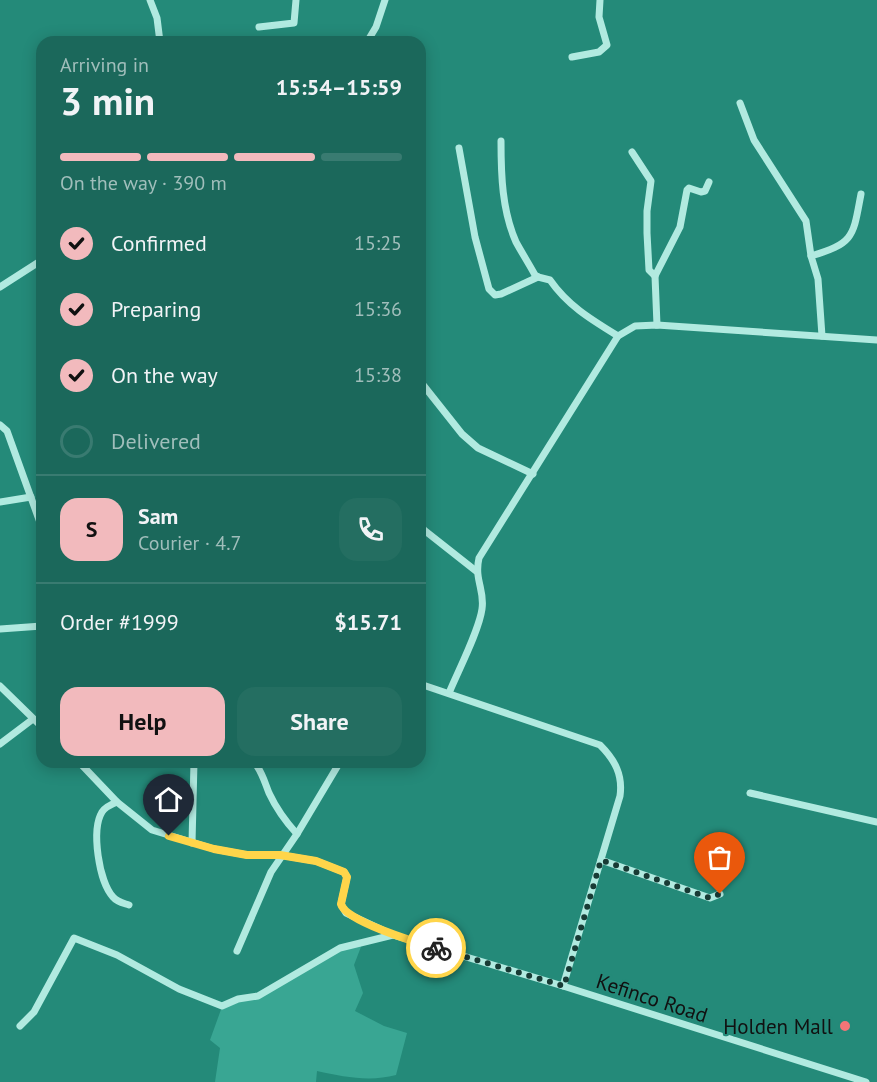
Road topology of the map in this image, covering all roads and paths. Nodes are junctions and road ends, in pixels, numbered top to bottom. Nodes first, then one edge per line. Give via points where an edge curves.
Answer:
1 (150, 0) edge
2 (296, 0) edge
3 (386, 0) edge
4 (600, 0) edge
5 (259, 27) dead end
6 (159, 36) edge
7 (371, 36) edge
8 (572, 57) dead end
9 (740, 103) dead end
10 (501, 141) dead end
11 (459, 148) dead end
12 (632, 152) dead end
13 (709, 182) dead end
14 (861, 194) dead end
15 (811, 256) junction
16 (36, 265) edge
17 (655, 276) junction
18 (538, 277) junction
19 (0, 287) edge
20 (657, 324) junction
21 (618, 336) junction
22 (822, 336) junction
23 (877, 340) edge
24 (426, 389) edge
25 (0, 425) edge
26 (532, 474) junction
27 (31, 497) junction
28 (0, 502) edge
29 (36, 511) edge
30 (426, 532) edge
31 (476, 571) junction
32 (36, 626) edge
33 (0, 629) edge
34 (0, 686) edge
35 (426, 686) edge
36 (449, 693) junction
37 (33, 719) junction
38 (36, 722) edge
39 (0, 744) edge
40 (85, 768) edge
41 (194, 768) edge
42 (258, 768) edge
43 (336, 768) edge
44 (750, 793) dead end
45 (117, 802) junction
46 (877, 822) edge
47 (297, 834) junction
48 (192, 843) junction
49 (280, 855) junction
50 (601, 860) junction
51 (720, 894) dead end
52 (129, 905) dead end
53 (393, 935) junction
54 (237, 951) dead end
55 (564, 986) junction
56 (20, 1026) dead end
57 (866, 1082) edge

1 - 6 street
2 - 5 street via 294,23
3 - 7 street
4 - 8 street via 599,17 607,45 599,52
9 - 15 street via 754,140 806,221
10 - 18 street via 503,197 509,223
11 - 18 street via 475,237 492,293 501,294
12 - 17 street via 651,181 647,233 649,270
13 - 17 street via 705,191 687,190 680,226
14 - 15 street via 855,227 848,239 835,249
15 - 22 street via 818,279
16 - 19 street
17 - 20 street
18 - 21 street via 550,280 576,309
20 - 21 street via 635,326
20 - 22 street
21 - 26 street
22 - 23 street
24 - 26 street via 478,448
25 - 27 street via 7,431
26 - 31 street via 479,558
27 - 28 street
27 - 29 street
30 - 31 street
31 - 36 street via 483,602 481,618
32 - 33 street
34 - 37 street
35 - 36 street
36 - 50 street via 600,745 609,754 621,784
37 - 38 street
37 - 39 street
40 - 45 street, Kefinco Road
41 - 48 street
42 - 47 street via 286,823
43 - 47 street
44 - 46 street
45 - 48 street, Kefinco Road via 152,830
45 - 52 street via 102,812 98,855 105,888 115,900
47 - 49 street
48 - 49 street, Kefinco Road via 247,855
49 - 53 street, Kefinco Road via 316,861 344,872 347,877 342,909
49 - 54 street
50 - 51 street via 710,898
50 - 55 street
53 - 55 street, Kefinco Road
53 - 56 street via 340,948 258,996 222,1006 74,938 34,1012
55 - 57 street, Kefinco Road

